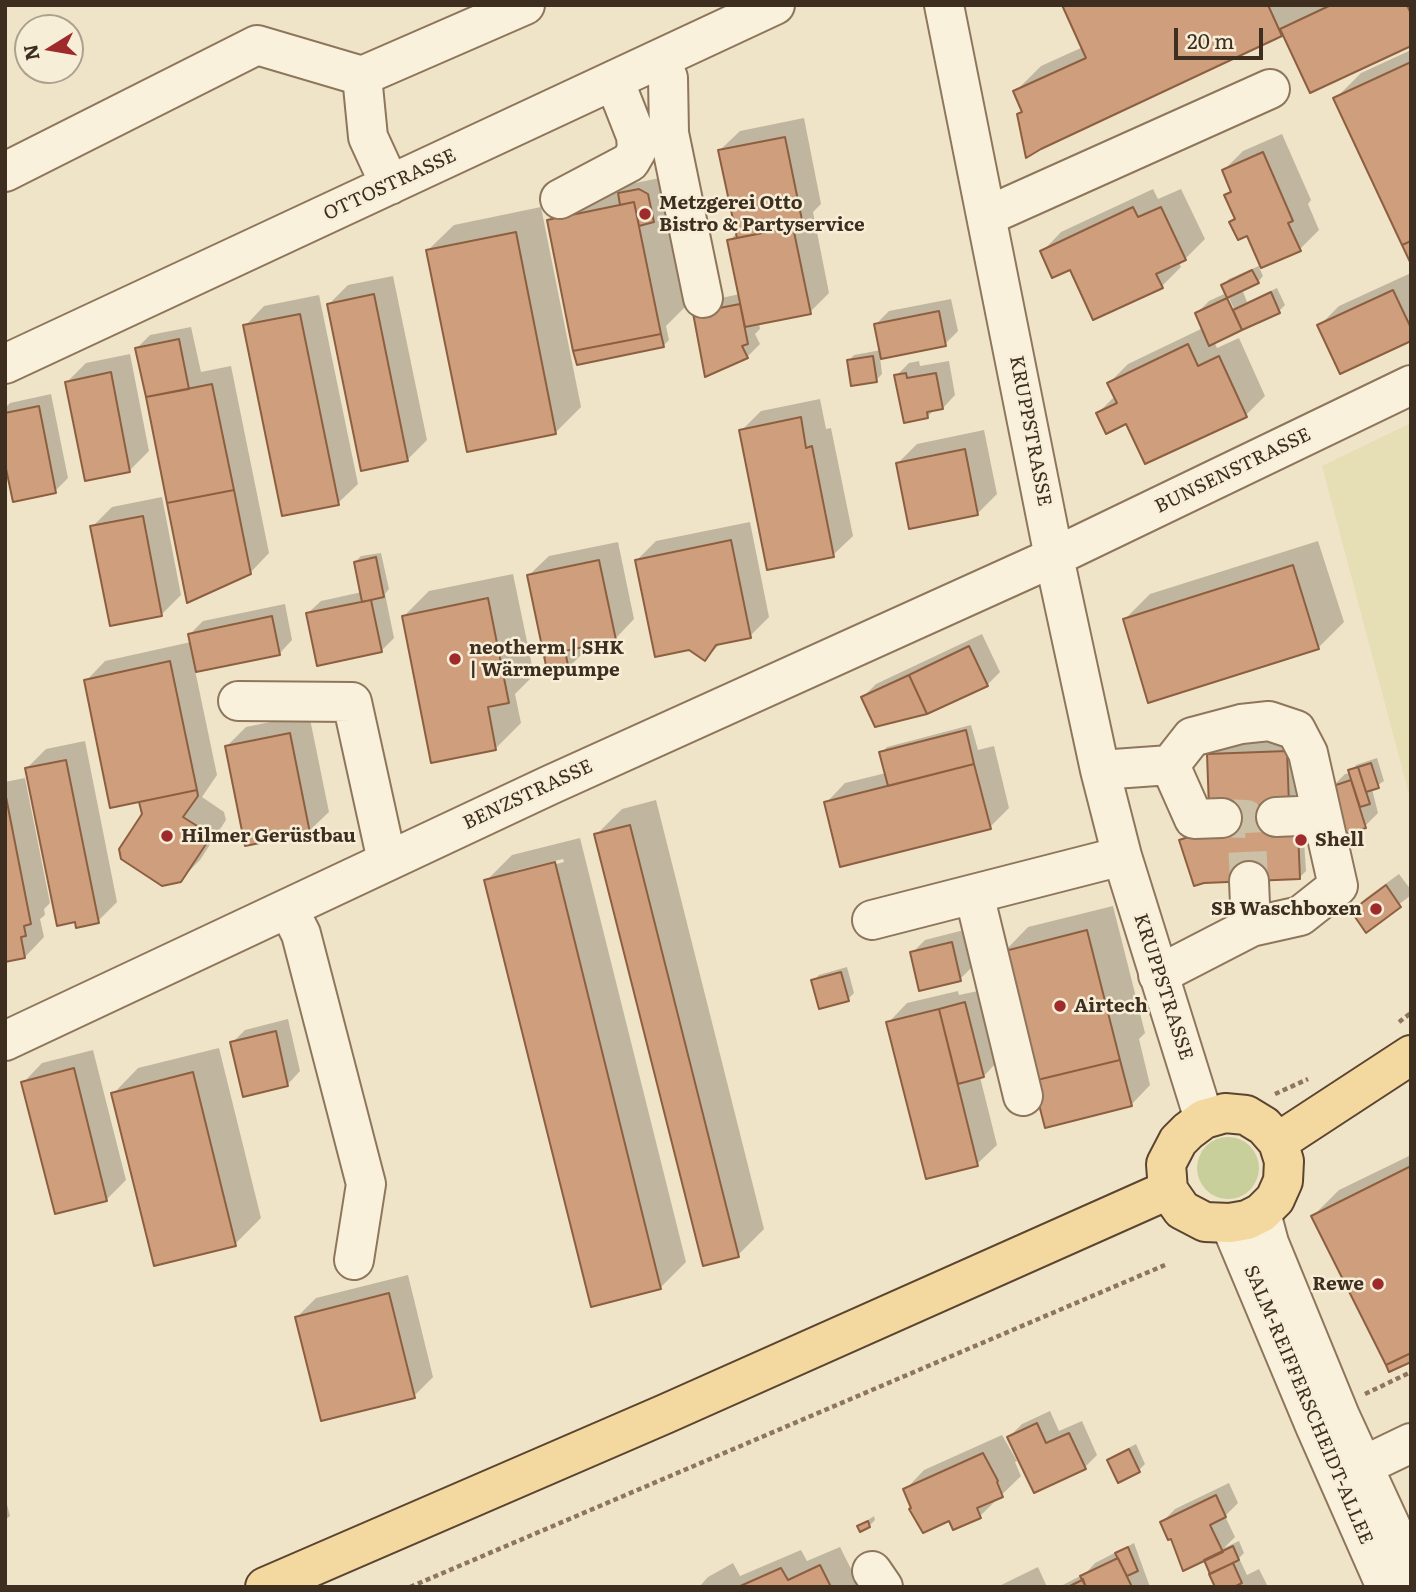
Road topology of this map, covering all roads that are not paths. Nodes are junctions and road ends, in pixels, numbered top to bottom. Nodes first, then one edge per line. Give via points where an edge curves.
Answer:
1 (525, 5) edge
2 (775, 5) edge
3 (944, 5) edge
4 (661, 59) junction
5 (362, 76) junction
6 (614, 80) junction
7 (1270, 89) dead end
8 (5, 172) edge
9 (390, 185) junction
10 (560, 199) dead end
11 (987, 216) junction
12 (703, 298) dead end
13 (5, 364) edge
14 (1411, 385) edge
15 (1054, 557) junction
16 (238, 701) dead end
17 (1170, 765) junction
18 (1100, 770) junction
19 (1322, 815) junction
20 (1276, 817) dead end
21 (1222, 818) tunnel mouth
22 (1122, 856) junction
23 (387, 861) junction
24 (1249, 881) tunnel mouth
25 (974, 894) junction
26 (288, 908) junction
27 (872, 920) dead end
28 (1251, 927) junction
29 (1158, 975) junction
30 (5, 1041) edge
31 (1411, 1055) edge
32 (1023, 1096) dead end
33 (1204, 1119) junction
34 (1290, 1133) junction
35 (1168, 1190) junction
36 (1246, 1218) junction
37 (355, 1261) dead end
38 (1411, 1443) edge
39 (1363, 1466) junction
40 (1411, 1570) edge
41 (265, 1587) edge
42 (1386, 1587) edge

1 - 5 street
2 - 4 street, OTTOSTRASSE
3 - 11 street, KRUPPSTRASSE
4 - 6 street, OTTOSTRASSE
4 - 12 street via 668,78 668,133
5 - 8 street via 257,45
5 - 9 street via 368,137
6 - 9 street, OTTOSTRASSE
6 - 10 street via 637,150 630,162
7 - 11 street
9 - 13 street, OTTOSTRASSE
11 - 15 street, KRUPPSTRASSE
14 - 15 street, BUNSENSTRASSE
15 - 18 street, KRUPPSTRASSE
15 - 23 street, BENZSTRASSE
16 - 23 street via 352,702
17 - 18 street
17 - 19 street via 1192,737 1269,721 1296,730 1308,753
17 - 21 street via 1194,819
18 - 22 street, KRUPPSTRASSE
19 - 20 street
19 - 28 street via 1338,886 1300,916
22 - 25 street
22 - 29 street, KRUPPSTRASSE
23 - 26 street, BENZSTRASSE
24 - 28 street
25 - 27 street
25 - 32 street
26 - 30 street, BENZSTRASSE
26 - 37 street via 301,934 366,1184
28 - 29 street
29 - 33 street, KRUPPSTRASSE
31 - 34 main road
33 - 34 main road via 1225,1113 1246,1115
33 - 35 main road via 1178,1141 1166,1164
34 - 36 main road via 1283,1181 1275,1199
35 - 36 main road via 1182,1210 1205,1222
35 - 41 main road via 665,1415
36 - 39 street, SALM-REIFFERSCHEIDT-ALLEE via 1269,1243
36 - 42 street, SALM-REIFFERSCHEIDT-ALLEE via 1315,1426
38 - 39 street
39 - 40 street, SALM-REIFFERSCHEIDT-ALLEE

